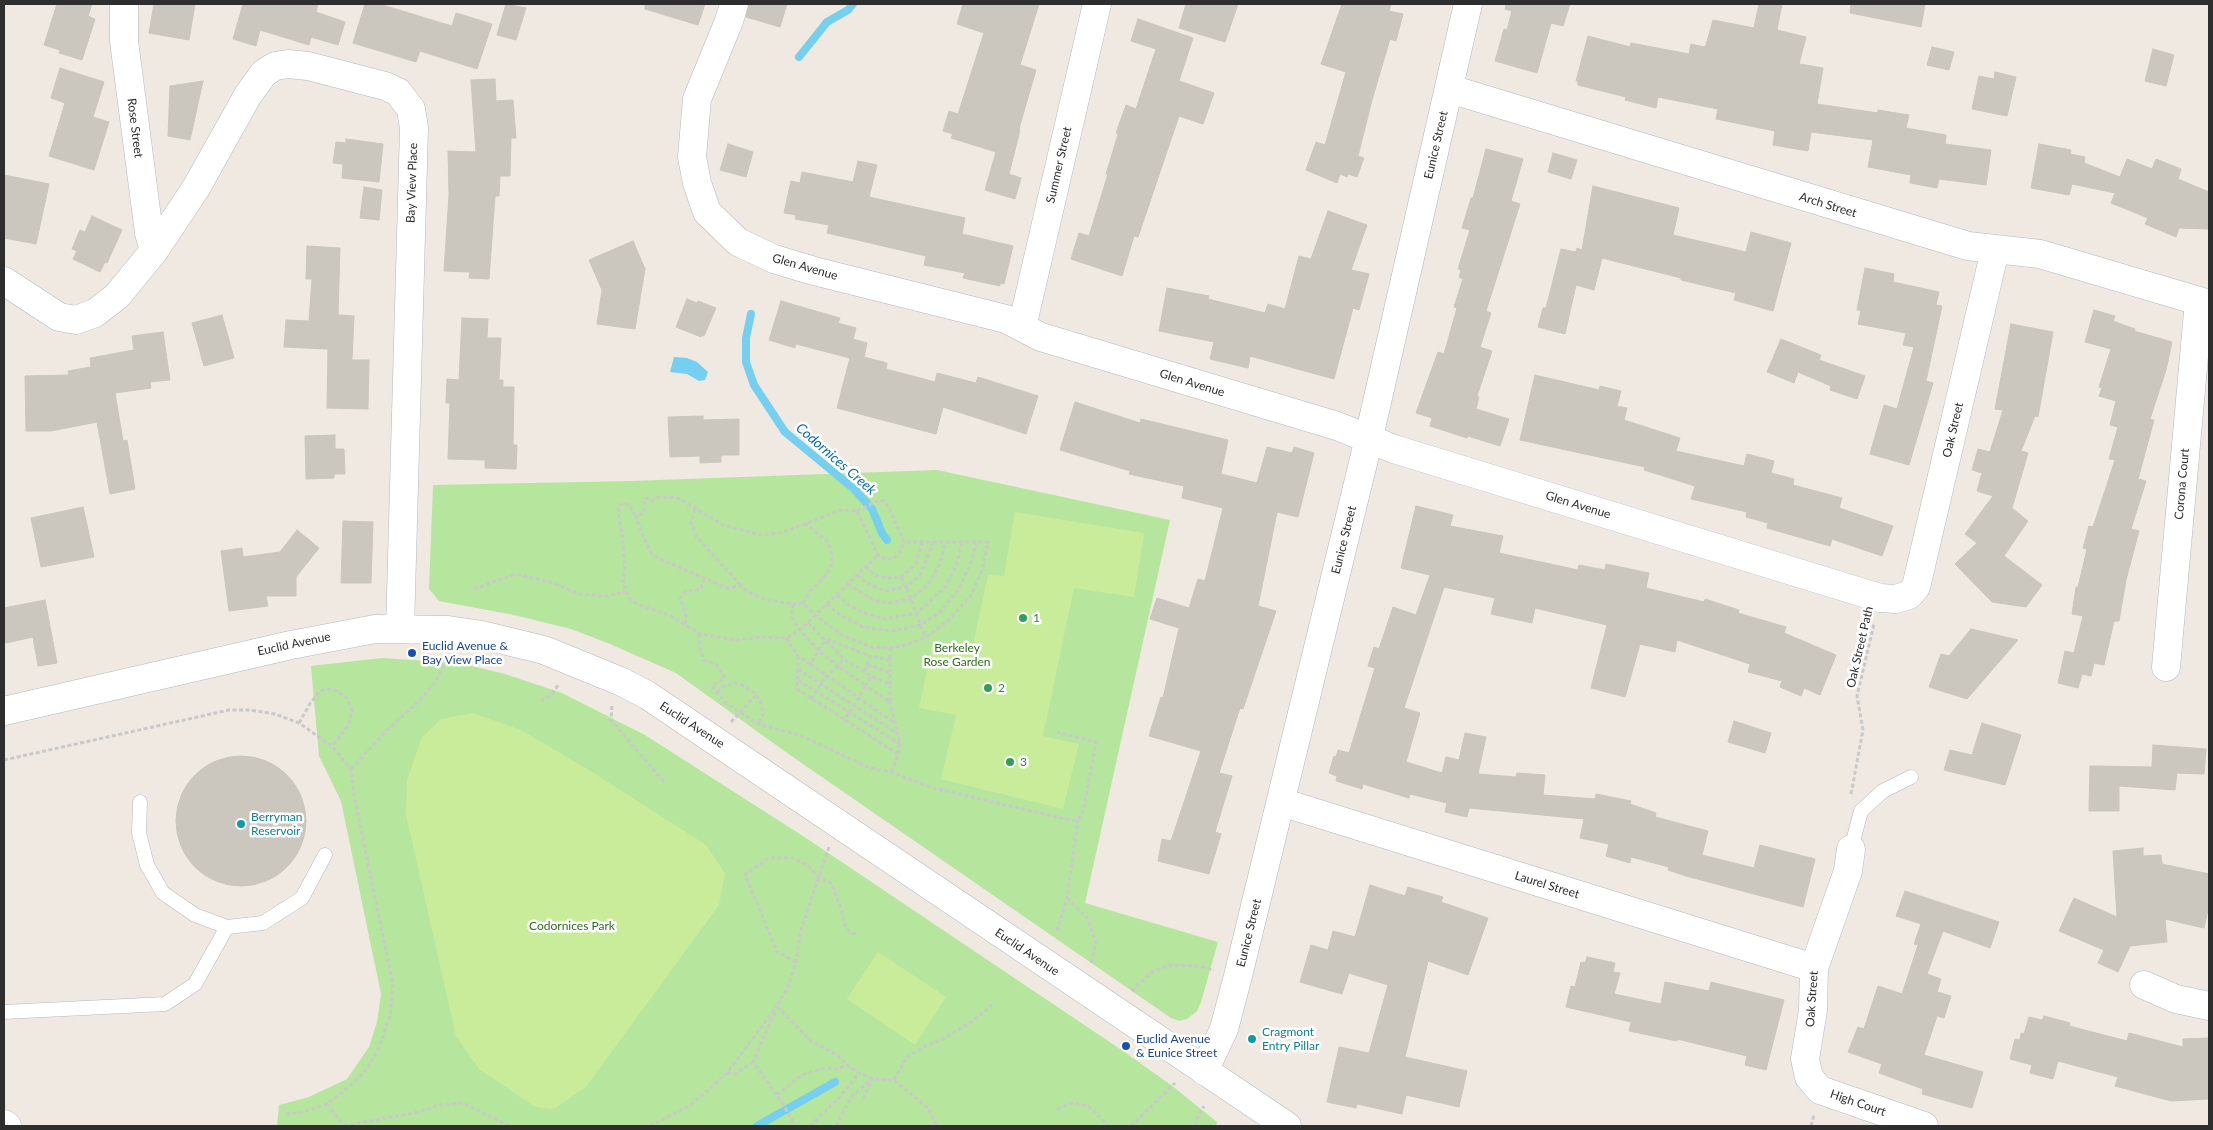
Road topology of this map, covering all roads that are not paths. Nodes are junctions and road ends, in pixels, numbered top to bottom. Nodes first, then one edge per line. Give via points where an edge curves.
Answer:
1 (124, 4) edge
2 (734, 4) edge
3 (1097, 4) edge
4 (1468, 4) edge
5 (1450, 89) junction
6 (1995, 250) junction
7 (154, 251) junction
8 (4, 281) edge
9 (2204, 302) edge
10 (1022, 327) junction
11 (1368, 438) junction
12 (1888, 598) joint
13 (400, 629) junction
14 (2166, 667) dead end
15 (4, 711) edge
16 (1911, 777) dead end
17 (140, 802) dead end
18 (1281, 802) junction
19 (1850, 849) joint
20 (325, 855) dead end
21 (227, 927) junction
22 (1814, 968) junction
23 (2144, 984) dead end
24 (2209, 1006) edge
25 (4, 1012) edge
26 (1204, 1071) junction
27 (1820, 1090) joint
28 (1287, 1126) edge
29 (1924, 1126) edge

1 - 7 street, Rose Street via 124,41
2 - 10 street, Glen Avenue via 696,99 692,157 707,212 738,242 774,259 974,310
3 - 10 street, Summer Street
4 - 5 street, Eunice Street
5 - 6 street, Arch Street via 1968,246
5 - 11 street, Eunice Street
6 - 9 street, Arch Street via 2040,254
6 - 12 street, Oak Street via 1916,587 1909,595
7 - 8 street, Bay View Place via 117,296 95,313 76,320 59,317
7 - 13 street, Bay View Place via 196,188 248,95 264,73 275,66 308,66 385,86 404,97 411,109 414,128
9 - 14 street, Corona Court
10 - 11 street, Glen Avenue via 1042,337
11 - 12 street, Glen Avenue via 1394,449
11 - 18 street, Eunice Street
13 - 15 street, Euclid Avenue via 348,633
13 - 26 street, Euclid Avenue via 448,630 544,650 622,682 701,731
16 - 19 lane via 1883,791 1861,811
17 - 21 lane via 139,833 147,866 163,893 195,915
18 - 22 street, Laurel Street
18 - 26 street, Eunice Street via 1224,1029
19 - 22 street, Oak Street via 1848,871
20 - 21 lane via 302,898 263,923
21 - 25 lane via 195,984 165,1004
22 - 27 street, Oak Street via 1813,1010 1805,1059 1809,1077
23 - 24 street via 2176,999
26 - 28 street, Euclid Avenue
27 - 29 street, High Court

